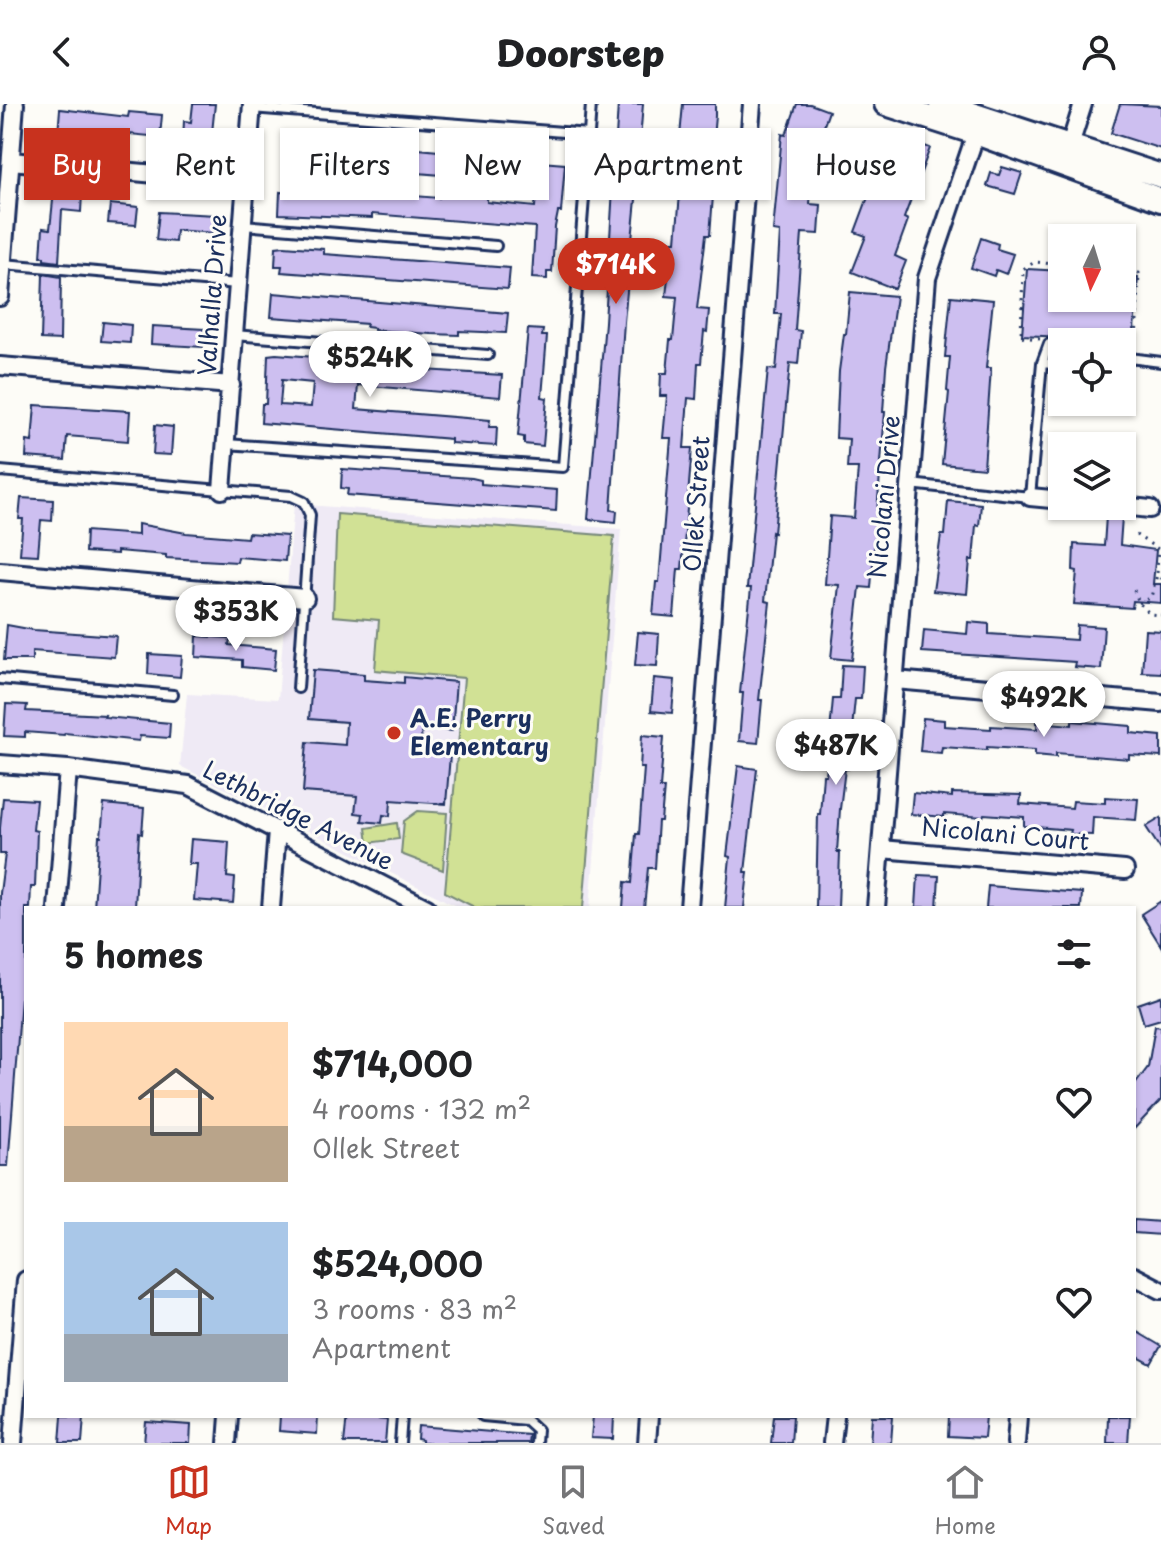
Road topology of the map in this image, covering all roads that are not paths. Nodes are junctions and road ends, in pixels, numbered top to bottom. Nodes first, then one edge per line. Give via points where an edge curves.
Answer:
1 (15, 104) edge
2 (591, 104) edge
3 (752, 104) edge
4 (886, 104) edge
5 (1083, 104) edge
6 (252, 106) edge
7 (947, 106) edge
8 (250, 128) edge
9 (589, 128) edge
10 (565, 132) edge
11 (976, 133) junction
12 (1070, 145) junction
13 (1046, 159) junction
14 (11, 161) junction
15 (146, 173) edge
16 (1161, 176) edge
17 (244, 200) edge
18 (584, 200) edge
19 (1161, 200) edge
20 (242, 225) junction
21 (496, 246) dead end
22 (3, 264) junction
23 (238, 284) junction
24 (0, 297) edge
25 (234, 335) junction
26 (1048, 347) edge
27 (488, 355) dead end
28 (1136, 359) edge
29 (1161, 362) edge
30 (1042, 363) junction
31 (1048, 364) edge
32 (0, 366) edge
33 (231, 385) junction
34 (226, 444) junction
35 (0, 471) edge
36 (910, 484) junction
37 (222, 490) junction
38 (1030, 497) junction
39 (1048, 499) edge
40 (1136, 508) edge
41 (1150, 509) dead end
42 (0, 571) edge
43 (305, 598) junction
44 (0, 679) edge
45 (895, 680) junction
46 (298, 688) dead end
47 (173, 695) dead end
48 (1161, 703) edge
49 (0, 764) edge
50 (68, 769) junction
51 (277, 831) junction
52 (881, 849) junction
53 (1125, 870) dead end
54 (57, 906) edge
55 (271, 906) edge
56 (423, 906) edge
57 (689, 906) edge
58 (876, 906) edge
59 (1136, 1277) edge
60 (1161, 1290) edge
61 (24, 1305) edge
62 (229, 1418) edge
63 (402, 1418) edge
64 (504, 1418) edge
65 (649, 1418) edge
66 (835, 1418) edge
67 (1018, 1418) edge
68 (1016, 1442) edge
69 (13, 1443) edge
70 (227, 1443) edge
71 (400, 1443) edge
72 (536, 1443) edge
73 (647, 1443) edge
74 (832, 1443) edge
75 (1034, 1443) edge

1 - 14 street
2 - 9 lane
3 - 57 street, Ollek Street
4 - 11 main road
5 - 12 street
6 - 8 street, Valhalla Drive
6 - 10 lane
7 - 11 street via 970,121
7 - 12 main road
11 - 13 main road
11 - 36 street, Nicolani Drive via 927,278
12 - 13 street via 1062,156
12 - 16 main road
13 - 19 main road
14 - 15 street
14 - 22 street
17 - 20 street, Valhalla Drive
18 - 34 lane via 563,467
20 - 21 lane
20 - 23 street, Valhalla Drive
22 - 23 lane
22 - 24 street
23 - 25 street, Valhalla Drive
25 - 27 lane
25 - 33 street, Valhalla Drive
26 - 30 lane
28 - 29 lane
30 - 31 lane
30 - 38 lane
32 - 33 street
33 - 34 street, Valhalla Drive
34 - 37 street, Valhalla Drive
35 - 37 lane
36 - 38 lane
36 - 45 street, Nicolani Drive
37 - 43 lane via 291,496 304,502 310,515
38 - 39 street
40 - 41 street
42 - 43 street
43 - 46 lane
44 - 47 lane
45 - 48 street
45 - 52 street, Nicolani Drive
49 - 50 street, Lethbridge Avenue
50 - 51 street, Lethbridge Avenue via 188,785
50 - 54 street
51 - 55 street
51 - 56 street, Lethbridge Avenue
52 - 53 street, Nicolani Court
52 - 58 street, Nicolani Drive
59 - 60 street
61 - 69 street
62 - 70 street
63 - 71 lane
64 - 72 lane via 526,1420 537,1430
65 - 73 street
66 - 74 street
67 - 68 street
68 - 75 street

